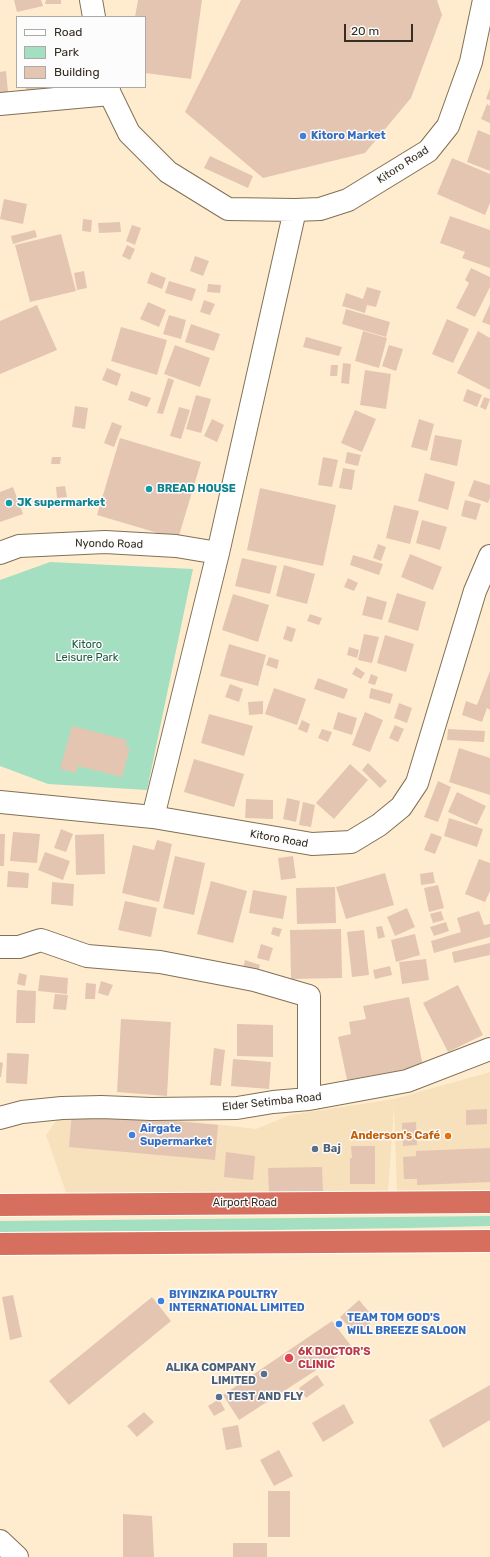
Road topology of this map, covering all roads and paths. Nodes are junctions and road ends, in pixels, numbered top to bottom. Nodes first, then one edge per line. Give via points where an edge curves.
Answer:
1 (91, 0) edge
2 (484, 0) edge
3 (94, 16) edge
4 (109, 91) edge
5 (0, 104) edge
6 (295, 210) junction
7 (0, 553) edge
8 (218, 553) junction
9 (490, 556) edge
10 (0, 802) edge
11 (152, 817) junction
12 (0, 947) edge
13 (490, 1049) edge
14 (309, 1099) junction
15 (0, 1118) edge
16 (490, 1202) edge
17 (0, 1205) edge
18 (490, 1241) edge
19 (0, 1244) edge
20 (0, 1541) edge
21 (17, 1557) edge

1 - 3 street
2 - 6 street, Kitoro Road via 471,62 448,126 428,151 348,200 320,209
4 - 5 street
4 - 6 street, Kitoro Road via 130,133 168,172 228,208
6 - 8 street
7 - 8 street, Nyondo Road via 19,546 105,542 176,546
8 - 11 street
9 - 11 street, Kitoro Road via 475,591 417,783 401,807 379,825 351,842 312,844
10 - 11 street, Kitoro Road
12 - 14 street via 19,947 41,940 87,956 160,962 254,980 309,996
13 - 14 street, Elder Setimba Road via 407,1081
14 - 15 street, Elder Setimba Road via 237,1108 62,1108 22,1112
16 - 17 highway, Airport Road
18 - 19 highway
20 - 21 street

